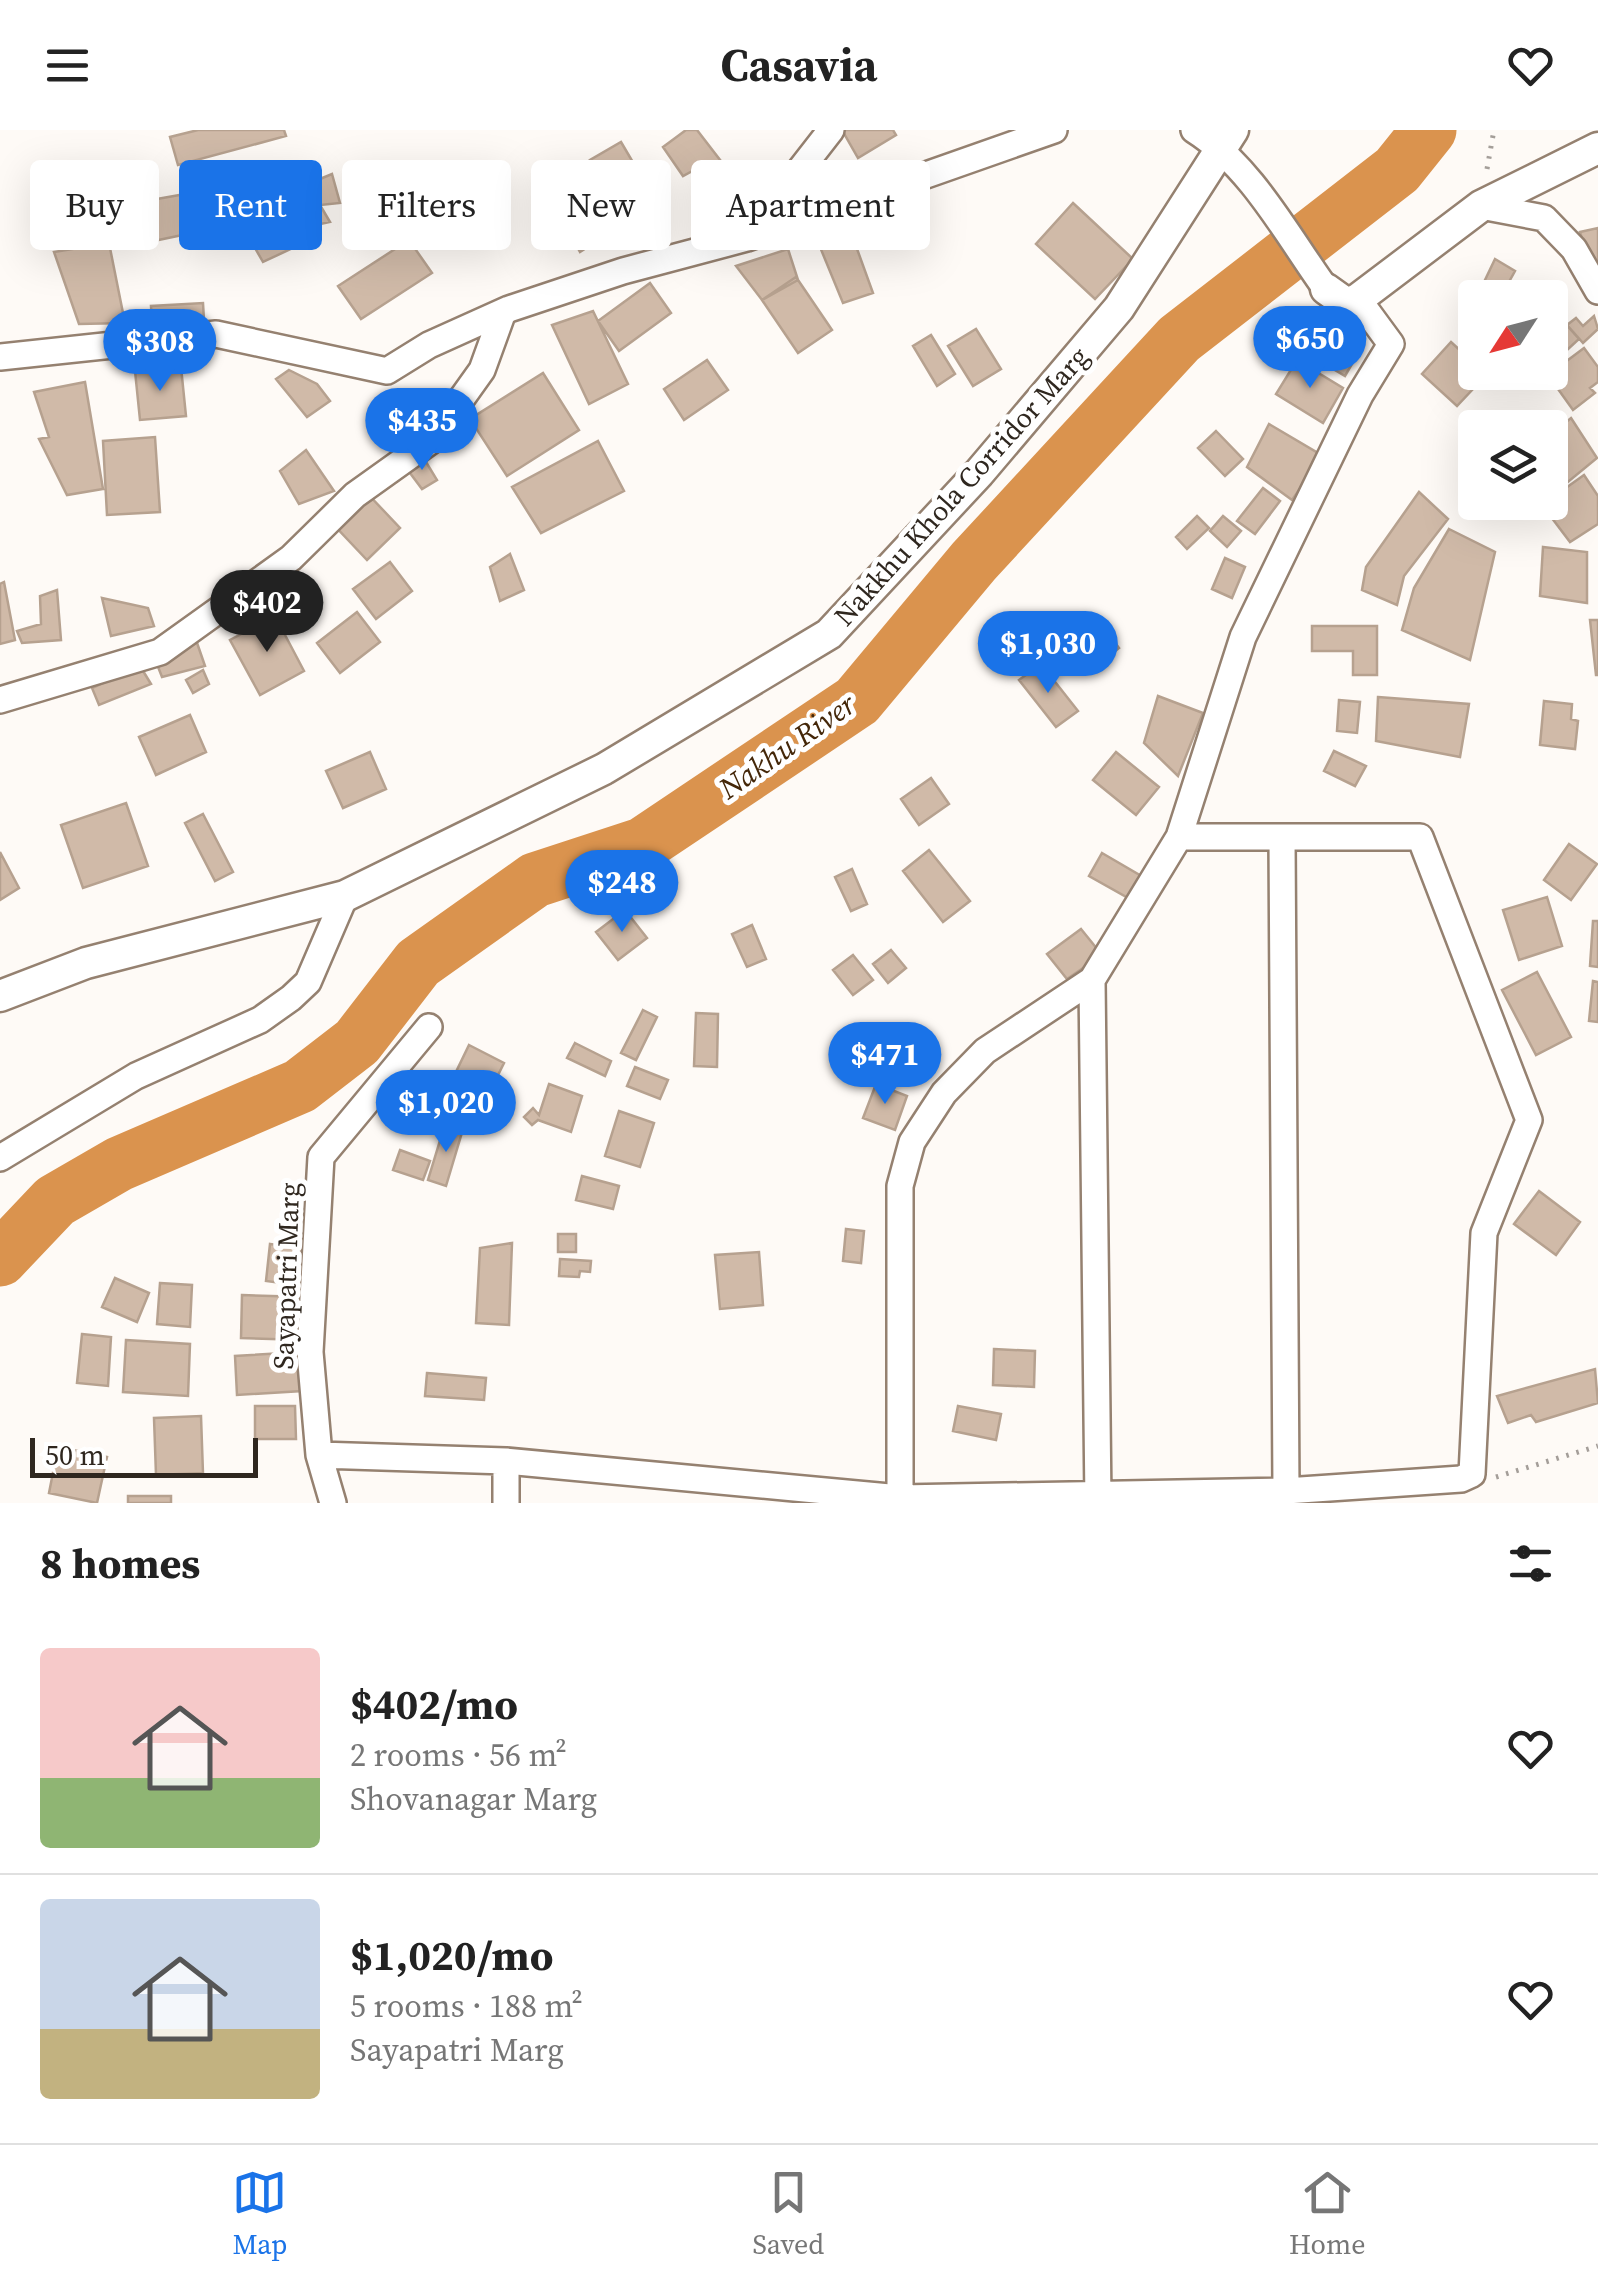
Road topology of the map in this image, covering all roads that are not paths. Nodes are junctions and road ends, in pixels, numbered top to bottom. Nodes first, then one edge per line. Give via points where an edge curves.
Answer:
1 (832, 130) edge
2 (1054, 130) edge
3 (1194, 130) edge
4 (1231, 148) edge
5 (1598, 148) edge
6 (808, 160) edge
7 (930, 174) edge
8 (1481, 206) junction
9 (702, 250) edge
10 (1326, 290) joint
11 (1598, 291) edge
12 (1358, 299) junction
13 (503, 312) junction
14 (0, 358) edge
15 (0, 700) edge
16 (1179, 837) junction
17 (1282, 839) junction
18 (345, 896) junction
19 (1092, 980) junction
20 (0, 996) edge
21 (429, 1027) dead end
22 (0, 1158) edge
23 (319, 1455) junction
24 (506, 1461) junction
25 (1464, 1485) edge
26 (718, 1492) edge
27 (1286, 1492) junction
28 (1097, 1497) edge
29 (1235, 1497) edge
30 (900, 1501) edge
31 (333, 1503) edge
32 (506, 1503) edge

1 - 6 street
2 - 7 street
3 - 4 street
4 - 10 street
4 - 18 street, Nakkhu Khola Corridor Marg via 1119,308 979,473 829,634 604,769
5 - 8 street
8 - 11 street via 1544,218 1574,249
8 - 12 street
9 - 13 street
10 - 12 street via 1347,304
12 - 16 street via 1392,344 1360,395 1243,638
13 - 14 street via 387,372 216,334
13 - 15 street via 482,370 432,440 355,495 291,558 160,652
16 - 17 street
16 - 19 street
17 - 25 street via 1420,836 1529,1120 1484,1234
17 - 27 street
18 - 20 street, Nakkhu Khola Corridor Marg via 86,963
18 - 22 street via 308,982 290,998 260,1020 136,1076
19 - 28 street
19 - 30 street via 985,1051 944,1093 912,1142 900,1186
21 - 23 street, Sayapatri Marg via 322,1158 310,1352
23 - 24 street
23 - 31 street, Sayapatri Marg
24 - 26 street
24 - 32 street
25 - 27 street
26 - 30 street
27 - 29 street
28 - 29 street
28 - 30 street

